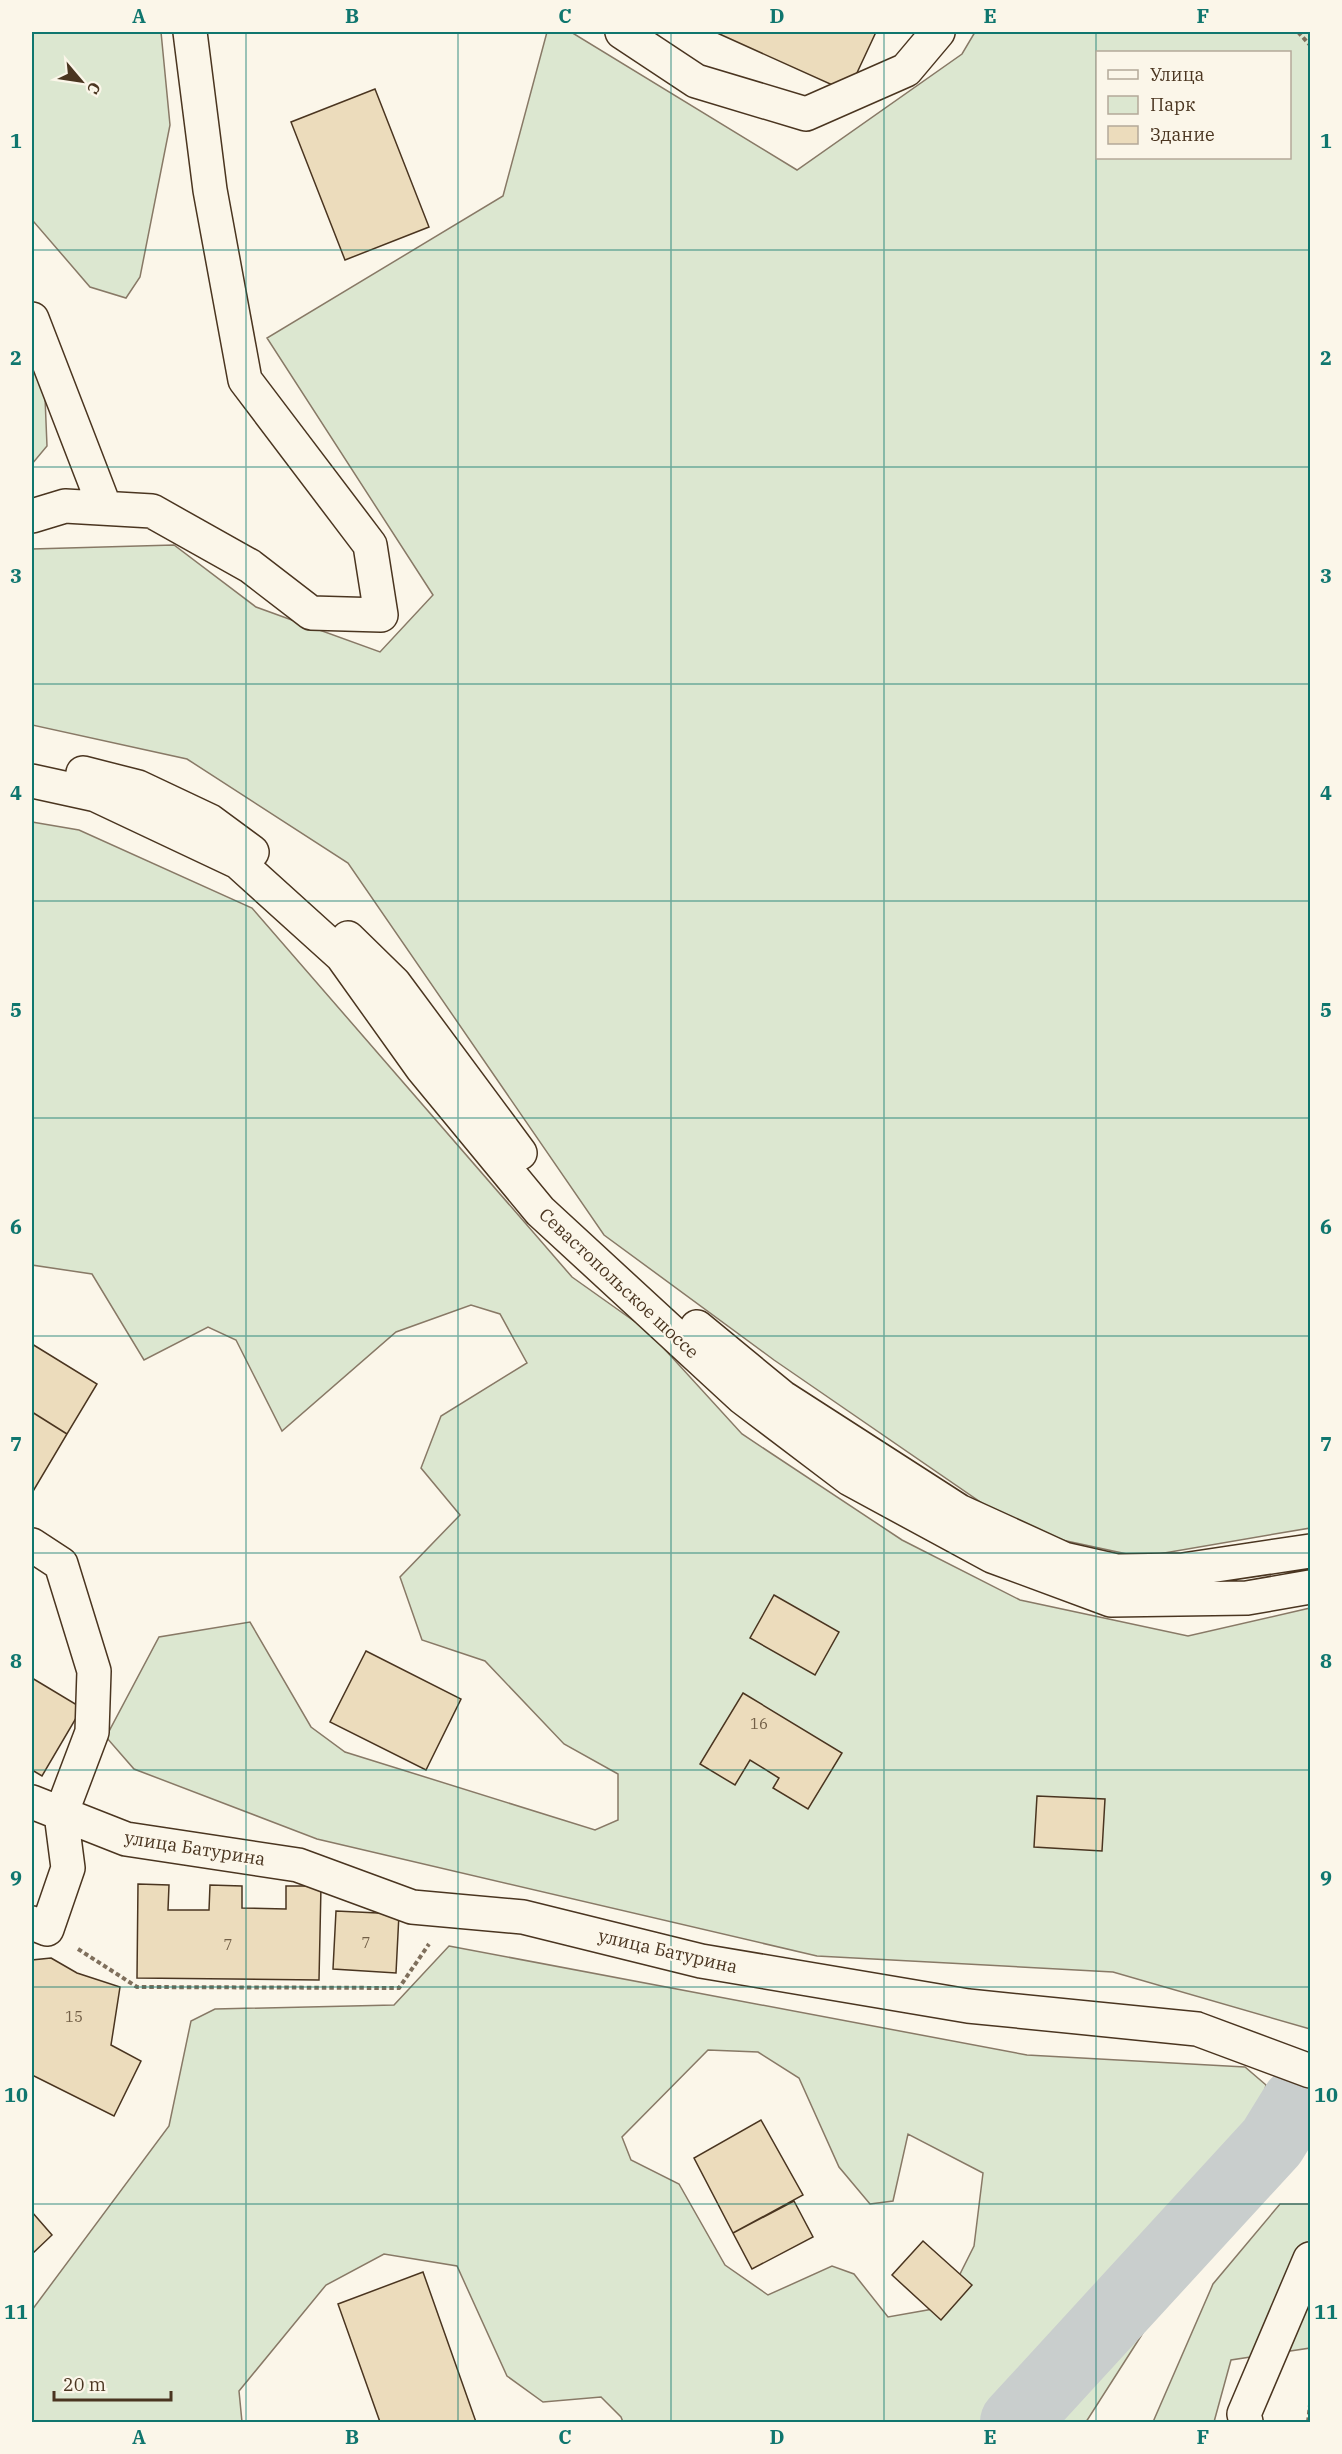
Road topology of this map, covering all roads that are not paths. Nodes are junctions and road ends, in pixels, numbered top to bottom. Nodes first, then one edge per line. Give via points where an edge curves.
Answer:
1 (190, 32) edge
2 (622, 32) edge
3 (938, 32) edge
4 (32, 319) edge
5 (105, 508) junction
6 (32, 516) edge
7 (32, 761) edge
8 (32, 781) edge
9 (32, 1545) edge
10 (1311, 1551) edge
11 (1311, 1587) edge
12 (32, 1802) edge
13 (61, 1814) junction
14 (39, 1926) edge
15 (1311, 2071) edge
16 (1311, 2259) edge
17 (1246, 2422) edge

1 - 5 main road via 210,190 245,380 370,545 381,615 311,614 250,566 152,511
2 - 3 main road via 696,81 806,114 906,70
4 - 5 main road
5 - 6 main road via 65,506
7 - 10 main road via 138,786 210,821 286,877 394,983 560,1205 688,1320 782,1396 958,1511 1064,1559 1117,1571 1183,1570
8 - 11 main road, Севастопольское шоссе via 96,795 238,862 342,956 422,1068 540,1211 743,1398 850,1479 992,1556 1111,1600 1247,1598
9 - 13 main road via 61,1564 94,1671 92,1732
12 - 13 main road, улица Батурина
13 - 14 main road via 68,1868
13 - 15 main road, улица Батурина via 126,1839 298,1865 412,1907 523,1917 701,1961 968,2006 1197,2029
16 - 17 main road via 1244,2414

